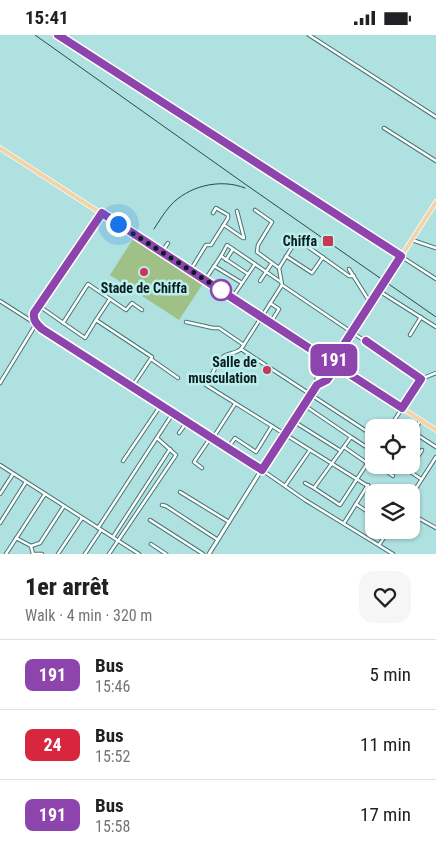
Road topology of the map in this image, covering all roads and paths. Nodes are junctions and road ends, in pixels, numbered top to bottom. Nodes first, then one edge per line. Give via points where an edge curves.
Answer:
1 (58, 35) edge
2 (309, 35) edge
3 (436, 117) edge
4 (384, 128) dead end
5 (0, 148) edge
6 (436, 161) edge
7 (436, 202) edge
8 (256, 210) dead end
9 (237, 211) dead end
10 (102, 213) junction
11 (213, 213) dead end
12 (224, 225) junction
13 (412, 240) junction
14 (168, 243) dead end
15 (436, 248) edge
16 (233, 249) junction
17 (162, 253) junction
18 (221, 256) junction
19 (286, 256) junction
20 (401, 256) junction
21 (324, 257) junction
22 (226, 260) junction
23 (272, 263) junction
24 (255, 264) junction
25 (214, 266) junction
26 (279, 268) junction
27 (350, 269) dead end
28 (190, 271) junction
29 (266, 271) junction
30 (248, 274) junction
31 (354, 276) junction
32 (436, 279) edge
33 (205, 280) junction
34 (260, 281) dead end
35 (242, 283) junction
36 (281, 283) junction
37 (379, 291) junction
38 (232, 298) junction
39 (110, 299) junction
40 (0, 301) edge
41 (270, 303) junction
42 (371, 304) junction
43 (39, 306) junction
44 (142, 310) dead end
45 (262, 317) junction
46 (421, 317) junction
47 (96, 320) junction
48 (186, 322) dead end
49 (62, 323) junction
50 (270, 323) junction
51 (36, 324) junction
52 (436, 327) edge
53 (352, 332) junction
54 (410, 335) dead end
55 (244, 345) junction
56 (241, 349) junction
57 (151, 359) junction
58 (326, 359) junction
59 (332, 363) junction
60 (337, 366) junction
61 (436, 373) edge
62 (178, 378) dead end
63 (421, 379) junction
64 (0, 383) edge
65 (317, 385) junction
66 (132, 387) junction
67 (311, 395) junction
68 (235, 403) junction
69 (161, 405) junction
70 (304, 405) junction
71 (402, 408) junction
72 (174, 413) junction
73 (395, 419) edge
74 (421, 420) joint
75 (293, 421) junction
76 (187, 422) junction
77 (272, 426) junction
78 (365, 430) edge
79 (436, 430) edge
80 (179, 433) dead end
81 (285, 435) junction
82 (351, 437) junction
83 (157, 438) junction
84 (212, 438) junction
85 (420, 438) edge
86 (365, 446) edge
87 (344, 447) junction
88 (436, 447) edge
89 (227, 448) junction
90 (170, 449) junction
91 (310, 450) junction
92 (422, 450) dead end
93 (341, 451) junction
94 (420, 453) edge
95 (436, 457) edge
96 (123, 461) dead end
97 (365, 462) edge
98 (332, 463) junction
99 (0, 466) edge
100 (365, 466) edge
101 (202, 468) dead end
102 (262, 470) junction
103 (13, 473) junction
104 (390, 474) edge
105 (414, 474) edge
106 (393, 476) dead end
107 (357, 478) junction
108 (421, 479) junction
109 (26, 482) junction
110 (305, 483) dead end
111 (366, 484) edge
112 (418, 484) edge
113 (285, 486) junction
114 (314, 488) junction
115 (365, 490) edge
116 (180, 492) dead end
117 (0, 494) edge
118 (45, 494) junction
119 (356, 504) junction
120 (162, 505) dead end
121 (64, 506) junction
122 (365, 510) edge
123 (82, 517) junction
124 (420, 518) edge
125 (150, 520) dead end
126 (0, 523) edge
127 (229, 523) junction
128 (344, 523) junction
129 (436, 528) edge
130 (100, 529) junction
131 (112, 537) junction
132 (16, 538) junction
133 (383, 539) edge
134 (218, 540) junction
135 (119, 541) junction
136 (151, 544) dead end
137 (379, 545) junction
138 (31, 546) junction
139 (386, 549) junction
140 (134, 550) junction
141 (6, 554) edge
142 (32, 554) edge
143 (42, 554) edge
144 (58, 554) edge
145 (85, 554) edge
146 (109, 554) edge
147 (131, 554) edge
148 (140, 554) edge
149 (166, 554) edge
150 (203, 554) edge
151 (209, 554) edge
152 (383, 554) edge
153 (393, 554) edge

1 - 20 street
2 - 3 street
4 - 6 street
5 - 10 main road
7 - 13 main road
8 - 23 street via 272,222 257,252
9 - 12 street via 244,238
10 - 17 main road
10 - 43 street
11 - 12 street via 216,208 228,215
12 - 28 street via 210,245 206,245
13 - 15 street
13 - 20 main road
14 - 17 street
16 - 18 street via 227,245
16 - 22 street
16 - 24 street
17 - 28 main road
18 - 22 street
18 - 25 street
19 - 21 street via 312,273
19 - 21 street via 297,239
19 - 26 street
20 - 32 street
20 - 37 main road
21 - 31 street via 349,276
22 - 30 street
23 - 26 street
23 - 29 street
24 - 29 street
24 - 30 street
25 - 33 street
25 - 35 street
26 - 36 street
27 - 31 street
28 - 33 main road
29 - 34 street
29 - 36 street
30 - 35 street
31 - 42 street
33 - 38 main road
35 - 38 street
36 - 41 street
36 - 53 street
37 - 42 main road
37 - 46 street
38 - 45 main road
39 - 44 street via 126,309 132,303
39 - 47 street
39 - 49 street via 88,285
40 - 51 street
41 - 45 street
41 - 50 street via 279,309
42 - 53 main road
43 - 49 street
43 - 51 street via 33,318
45 - 50 main road
45 - 55 street
46 - 52 street
46 - 54 street
47 - 49 street via 85,338
47 - 57 street
48 - 55 street via 219,328
50 - 58 main road
51 - 64 street
51 - 66 street
53 - 59 main road
53 - 63 street
55 - 56 street
56 - 67 street
56 - 68 street via 223,356 206,385
57 - 62 street
57 - 66 street
58 - 59 main road
58 - 65 main road via 317,374
59 - 60 main road
60 - 65 main road via 327,380
60 - 71 main road
61 - 63 street
63 - 71 street
65 - 67 main road
66 - 69 street
67 - 70 main road
67 - 78 street
68 - 77 street
68 - 84 street
69 - 72 street
69 - 96 street
70 - 75 main road
70 - 82 street
71 - 73 street
71 - 74 main road
72 - 76 street
72 - 83 street
74 - 79 main road
75 - 81 main road
75 - 93 street
76 - 80 street
76 - 84 street
77 - 81 street
77 - 89 street via 256,451 235,437
81 - 91 street
81 - 102 main road
82 - 86 street
82 - 87 street
83 - 90 street
83 - 130 street
84 - 89 street
84 - 101 street via 194,463
85 - 88 street
87 - 93 street
87 - 97 street
89 - 102 street
90 - 131 street
90 - 135 street via 176,455
91 - 98 street
91 - 113 street
92 - 94 street
93 - 98 street
95 - 108 street
98 - 107 street
98 - 114 street
99 - 103 street
100 - 107 street
102 - 113 street
102 - 127 main road
103 - 109 street
103 - 117 street
104 - 106 street
105 - 108 street
107 - 111 street
107 - 114 street via 340,505
108 - 112 street
109 - 118 street
109 - 126 street
110 - 114 street
113 - 128 street
115 - 119 street
116 - 127 street
118 - 121 street
118 - 132 street
119 - 122 street
119 - 128 street
120 - 134 street
121 - 123 street
121 - 138 street via 40,543
123 - 130 street
123 - 144 street
124 - 129 street
125 - 150 street
127 - 134 main road
128 - 137 street
130 - 131 street
130 - 145 street
131 - 135 street
132 - 138 street
132 - 141 street
133 - 137 street
134 - 151 main road
135 - 140 street
135 - 146 street
136 - 149 street
137 - 139 street
138 - 142 street
139 - 152 street
139 - 153 street
140 - 147 street
140 - 148 street
142 - 143 street

